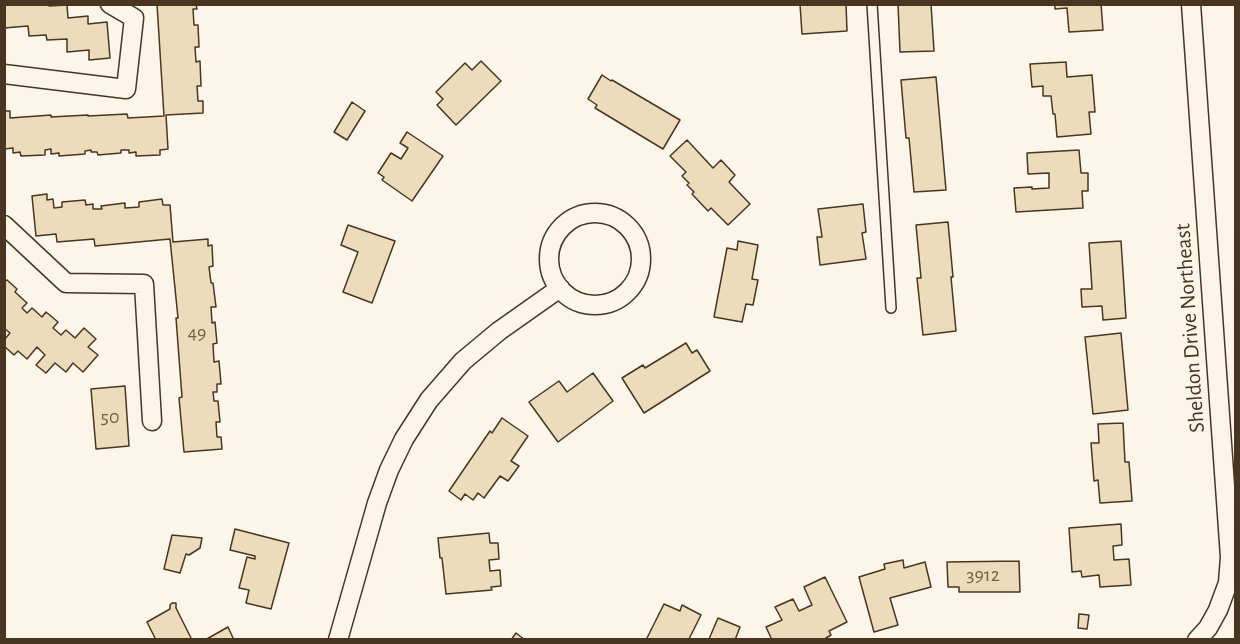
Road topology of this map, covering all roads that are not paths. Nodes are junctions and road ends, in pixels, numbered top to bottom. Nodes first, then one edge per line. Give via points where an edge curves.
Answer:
1 (110, 4) edge
2 (872, 4) edge
3 (1191, 4) edge
4 (4, 74) edge
5 (4, 225) edge
6 (560, 288) junction
7 (891, 308) dead end
8 (152, 422) dead end
9 (338, 639) edge
10 (1197, 639) edge

1 - 4 street via 134,18 126,89
2 - 7 lane
3 - 10 street, Sheldon Drive Northeast via 1230,557 1228,583 1218,610
5 - 8 street via 66,283 144,284
6 - 6 street via 568,297 590,305 603,305 624,295 641,264 637,240 630,230 622,222 600,213 576,217 566,224 558,232 549,255 553,278
6 - 9 street via 463,361 429,400 404,439 377,503

